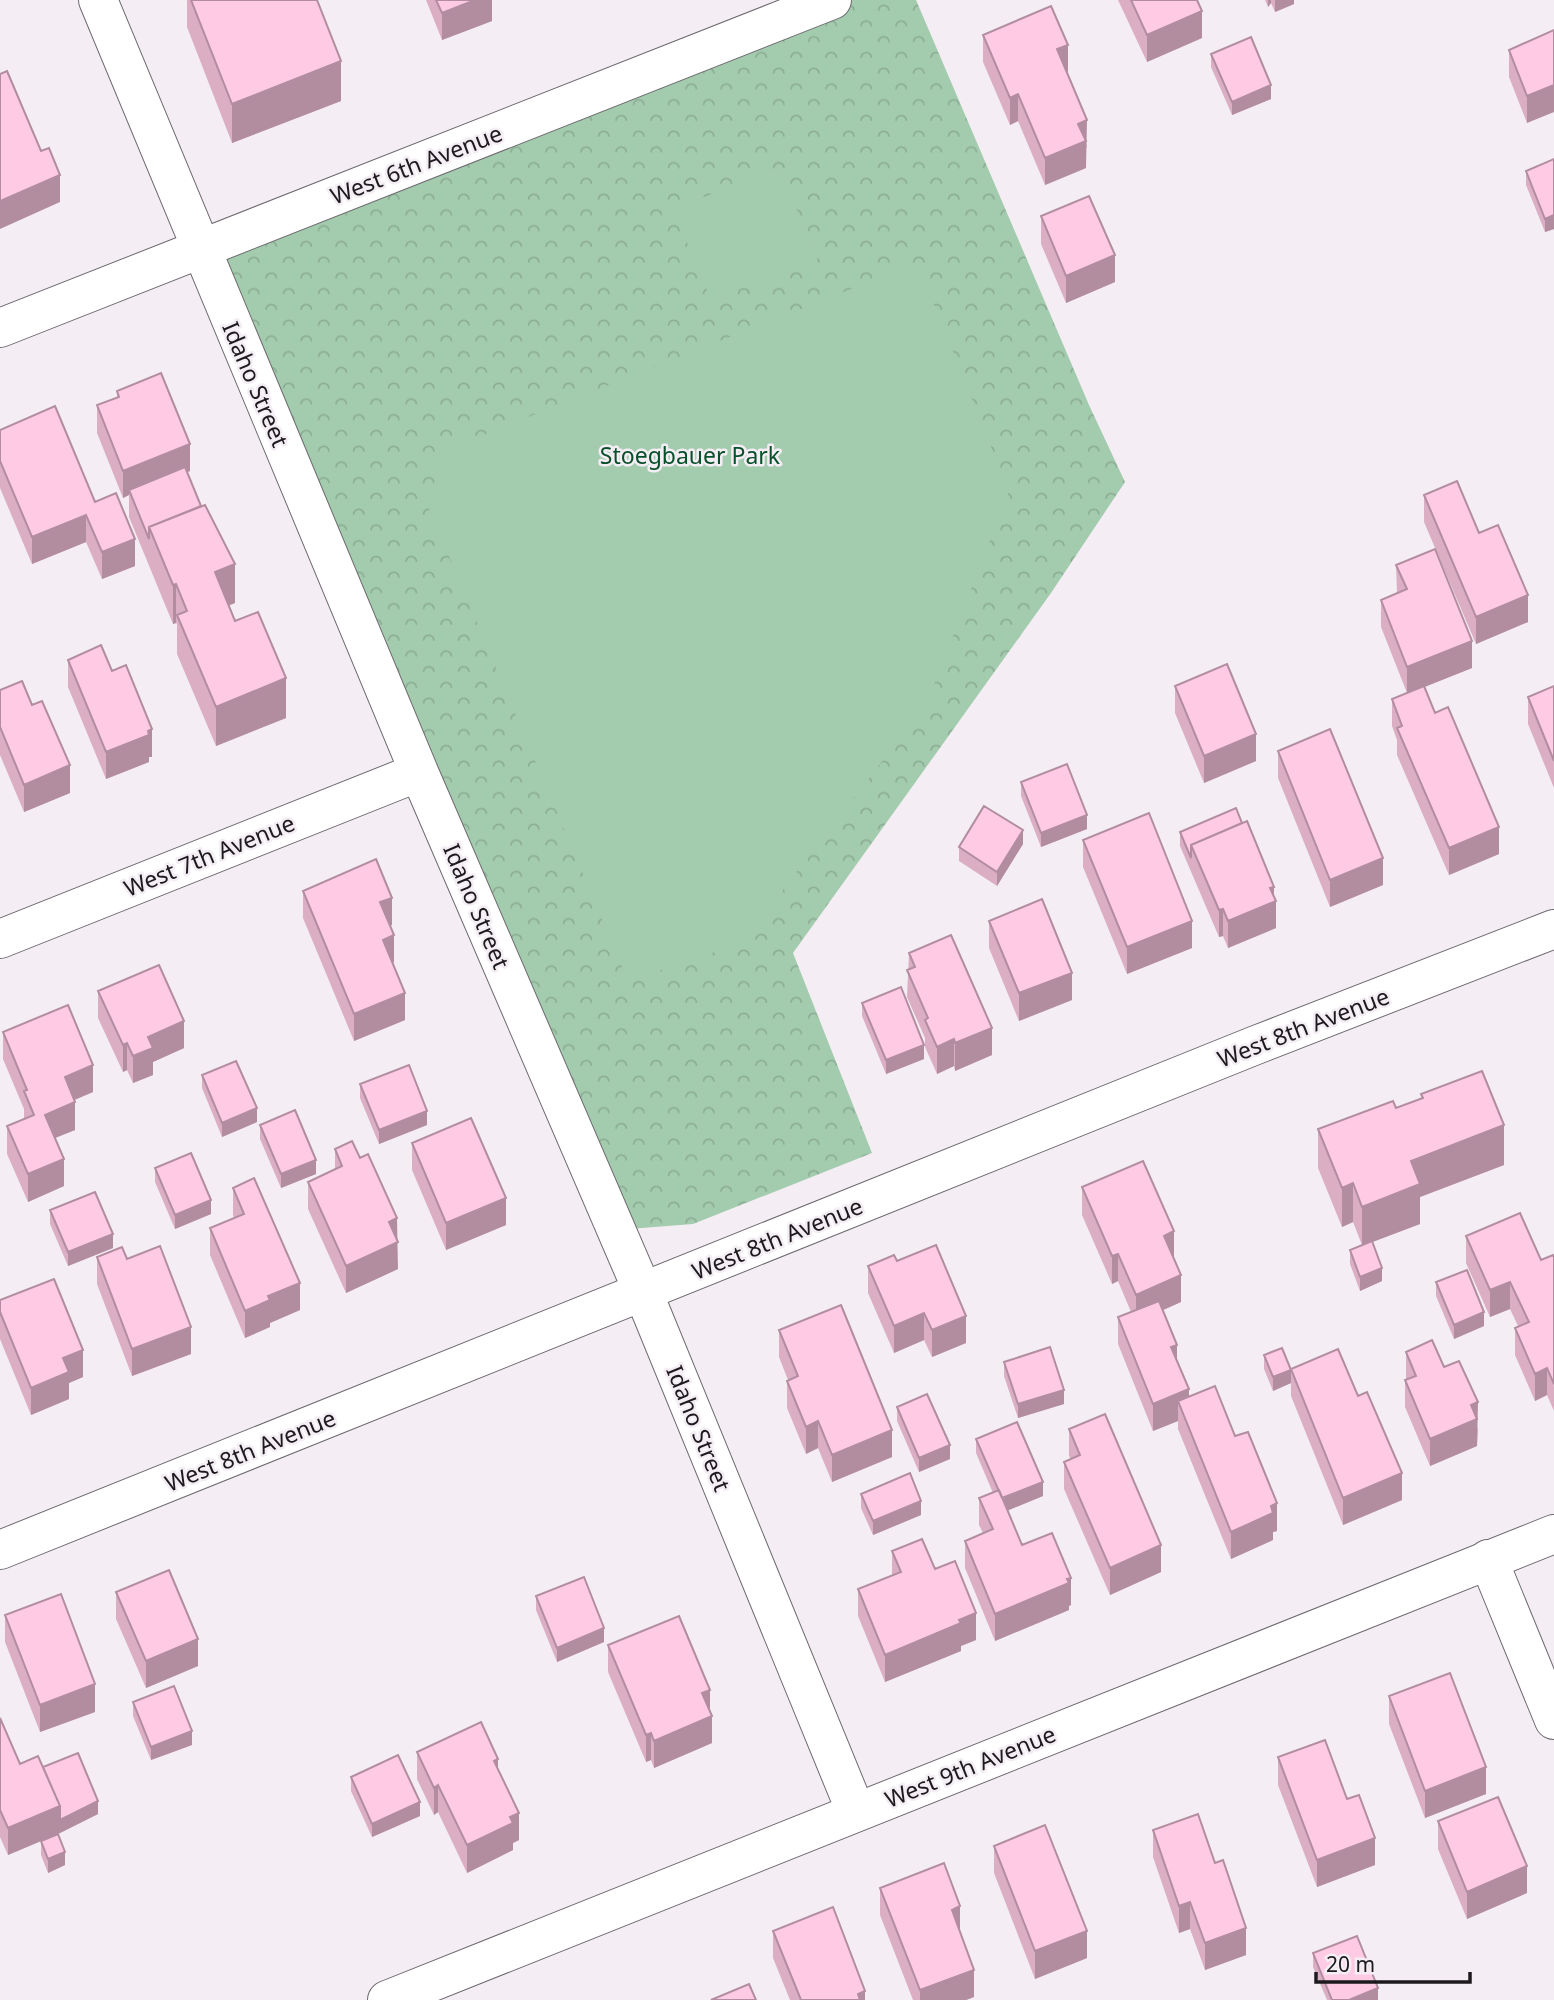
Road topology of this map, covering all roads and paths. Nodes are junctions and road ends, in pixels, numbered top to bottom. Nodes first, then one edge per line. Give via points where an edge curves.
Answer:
1 (98, 0) edge
2 (832, 0) edge
3 (200, 249) junction
4 (0, 328) edge
5 (419, 772) junction
6 (1554, 929) edge
7 (0, 939) edge
8 (643, 1292) junction
9 (1554, 1534) edge
10 (0, 1550) edge
11 (1488, 1559) junction
12 (1554, 1720) edge
13 (856, 1812) junction
14 (387, 2000) edge

1 - 3 street, Idaho Street
2 - 3 street, West 6th Avenue
3 - 4 street, West 6th Avenue
3 - 5 street, Idaho Street
5 - 7 street, West 7th Avenue
5 - 8 street, Idaho Street
6 - 8 street, West 8th Avenue
8 - 10 street, West 8th Avenue
8 - 13 street, Idaho Street
9 - 11 street, West 9th Avenue
11 - 12 street
11 - 13 street, West 9th Avenue
13 - 14 street, West 9th Avenue

